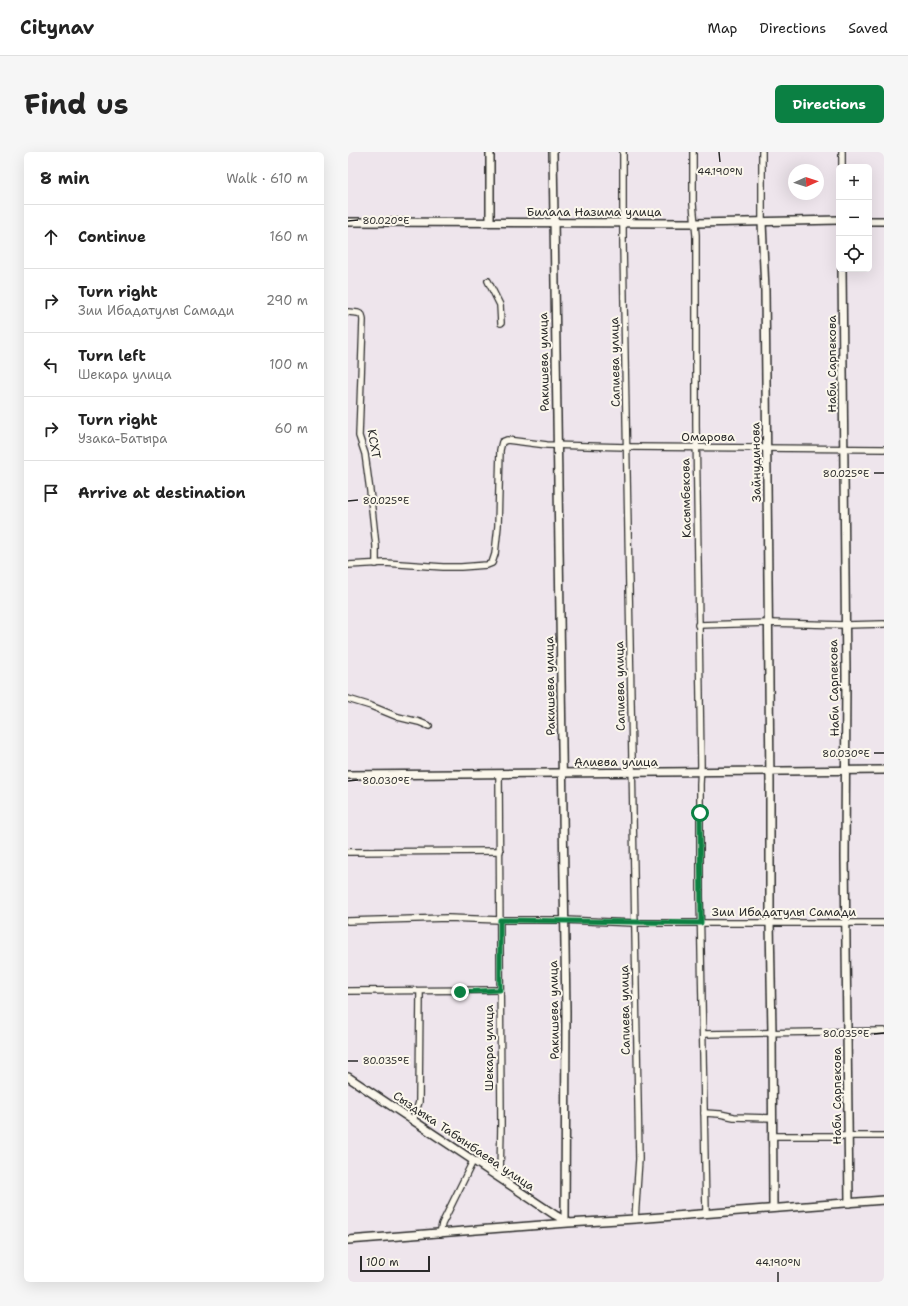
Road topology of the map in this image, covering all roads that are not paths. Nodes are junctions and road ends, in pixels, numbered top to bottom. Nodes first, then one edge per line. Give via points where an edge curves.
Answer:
1 (490, 152) edge
2 (553, 152) edge
3 (623, 152) edge
4 (693, 152) edge
5 (762, 152) edge
6 (842, 152) edge
7 (842, 164) edge
8 (836, 220) edge
9 (872, 220) edge
10 (884, 220) edge
11 (348, 222) edge
12 (490, 222) junction
13 (623, 222) junction
14 (762, 222) junction
15 (695, 223) junction
16 (553, 224) junction
17 (842, 272) edge
18 (488, 281) dead end
19 (348, 312) edge
20 (501, 323) dead end
21 (556, 446) junction
22 (627, 448) junction
23 (696, 448) junction
24 (766, 448) junction
25 (884, 449) edge
26 (843, 450) junction
27 (376, 564) junction
28 (348, 565) edge
29 (769, 623) junction
30 (884, 624) edge
31 (845, 625) junction
32 (698, 626) junction
33 (348, 699) edge
34 (429, 726) dead end
35 (846, 770) junction
36 (884, 770) edge
37 (562, 772) junction
38 (701, 772) junction
39 (770, 772) junction
40 (633, 773) junction
41 (499, 774) junction
42 (348, 775) edge
43 (500, 850) junction
44 (348, 852) edge
45 (500, 920) junction
46 (564, 920) junction
47 (348, 921) edge
48 (634, 922) junction
49 (770, 922) junction
50 (701, 923) junction
51 (846, 923) junction
52 (884, 923) edge
53 (500, 990) junction
54 (348, 992) edge
55 (420, 992) junction
56 (884, 1031) edge
57 (847, 1032) junction
58 (772, 1033) junction
59 (703, 1034) junction
60 (348, 1077) edge
61 (704, 1113) junction
62 (773, 1118) junction
63 (413, 1121) junction
64 (773, 1136) junction
65 (848, 1136) junction
66 (884, 1136) edge
67 (472, 1161) junction
68 (500, 1178) junction
69 (884, 1200) edge
70 (849, 1203) junction
71 (773, 1208) junction
72 (706, 1213) junction
73 (636, 1219) junction
74 (566, 1221) junction
75 (440, 1234) junction
76 (348, 1240) edge

1 - 12 street
2 - 16 street, Ракишева улица
3 - 13 street, Сапиева улица
4 - 15 street, Касымбекова
5 - 14 street, Зайнудинова
6 - 7 street
8 - 14 street, Билала Назима улица
9 - 10 street
11 - 12 street, Билала Назима улица
12 - 16 street, Билала Назима улица
13 - 15 street, Билала Назима улица
13 - 16 street, Билала Назима улица
13 - 22 street, Сапиева улица
14 - 15 street, Билала Назима улица
14 - 24 street, Зайнудинова
15 - 23 street, Касымбекова
16 - 21 street, Ракишева улица
17 - 26 street, Наби Сарпекова
18 - 20 street via 500,305
19 - 27 street, КСХТ via 362,315 363,320 360,436 370,491
21 - 22 street, Омарова
21 - 27 street, Омарова via 507,440 502,442 498,526 492,562 487,565 442,567
21 - 37 street, Ракишева улица
22 - 23 street, Омарова
22 - 40 street, Сапиева улица
23 - 24 street, Омарова
23 - 32 street, Касымбекова
24 - 26 street, Омарова
24 - 29 street, Зайнудинова
25 - 26 street, Омарова
26 - 31 street, Наби Сарпекова
27 - 28 street
29 - 31 street
29 - 32 street
29 - 39 street, Зайнудинова
30 - 31 street
31 - 35 street, Наби Сарпекова
32 - 38 street, Касымбекова
33 - 34 street
35 - 36 street, Алиева улица
35 - 39 street, Алиева улица
35 - 51 street, Наби Сарпекова
37 - 40 street, Алиева улица
37 - 41 street, Алиева улица
37 - 46 street, Ракишева улица
38 - 39 street, Алиева улица
38 - 40 street, Алиева улица
38 - 50 street, Касымбекова
39 - 49 street, Зайнудинова
40 - 48 street, Сапиева улица
41 - 42 street, Алиева улица
41 - 43 street, Шекара улица
43 - 44 street
43 - 45 street, Шекара улица
45 - 46 street, Зии Ибадатулы Самади
45 - 47 street, Зии Ибадатулы Самади via 448,918
45 - 53 street, Шекара улица
46 - 48 street, Зии Ибадатулы Самади
46 - 74 street, Ракишева улица
48 - 50 street, Зии Ибадатулы Самади
48 - 73 street, Сапиева улица via 639,1158
49 - 50 street, Зии Ибадатулы Самади
49 - 51 street, Зии Ибадатулы Самади
49 - 58 street, Зайнудинова
50 - 59 street, Касымбекова
51 - 52 street, Зии Ибадатулы Самади
51 - 57 street, Наби Сарпекова
53 - 55 street
53 - 68 street, Шекара улица
54 - 55 street
55 - 63 street via 419,1102
56 - 57 street
57 - 58 street
57 - 65 street, Наби Сарпекова
58 - 59 street
58 - 62 street, Зайнудинова
59 - 61 street, Касымбекова
60 - 63 street, Сыздыка Табынбаева улица
61 - 62 street
61 - 72 street, Касымбекова
62 - 64 street, Зайнудинова
63 - 67 street, Сыздыка Табынбаева улица
64 - 65 street
64 - 71 street, Зайнудинова
65 - 66 street
65 - 70 street, Наби Сарпекова
67 - 68 street, Сыздыка Табынбаева улица
67 - 75 street via 442,1224
68 - 74 street, Сыздыка Табынбаева улица
69 - 70 street
70 - 71 street
71 - 72 street
72 - 73 street
73 - 74 street
74 - 75 street
75 - 76 street

